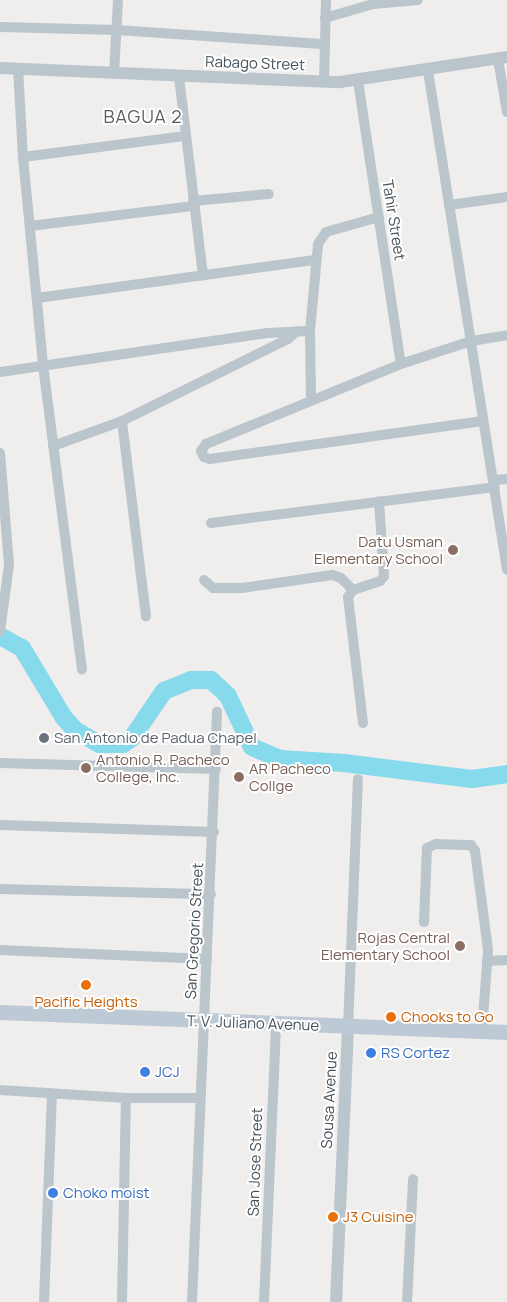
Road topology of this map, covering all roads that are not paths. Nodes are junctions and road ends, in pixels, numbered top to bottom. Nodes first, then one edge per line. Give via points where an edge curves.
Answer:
1 (118, 0) edge
2 (320, 0) edge
3 (326, 0) edge
4 (418, 0) edge
5 (388, 1) edge
6 (325, 18) junction
7 (0, 27) edge
8 (117, 30) junction
9 (325, 44) junction
10 (502, 58) edge
11 (0, 68) edge
12 (18, 68) junction
13 (428, 71) junction
14 (114, 74) junction
15 (179, 77) junction
16 (358, 81) junction
17 (324, 82) junction
18 (507, 112) edge
19 (184, 136) junction
20 (23, 157) junction
21 (269, 194) dead end
22 (507, 197) edge
23 (194, 204) junction
24 (449, 204) junction
25 (378, 217) junction
26 (30, 226) junction
27 (315, 260) junction
28 (204, 276) junction
29 (37, 298) junction
30 (296, 331) junction
31 (310, 331) junction
32 (507, 335) edge
33 (471, 341) junction
34 (401, 364) junction
35 (43, 365) junction
36 (0, 372) edge
37 (311, 400) junction
38 (122, 421) junction
39 (483, 421) junction
40 (53, 446) junction
41 (0, 453) edge
42 (507, 479) edge
43 (494, 484) junction
44 (379, 502) junction
45 (211, 523) dead end
46 (507, 570) edge
47 (204, 580) dead end
48 (353, 590) junction
49 (146, 617) dead end
50 (0, 631) edge
51 (82, 670) dead end
52 (217, 712) dead end
53 (363, 723) dead end
54 (0, 763) edge
55 (216, 769) junction
56 (358, 779) dead end
57 (0, 825) edge
58 (214, 832) junction
59 (0, 889) edge
60 (212, 894) junction
61 (424, 922) dead end
62 (0, 950) edge
63 (207, 959) junction
64 (487, 960) junction
65 (507, 960) edge
66 (0, 1012) edge
67 (204, 1021) junction
68 (276, 1024) junction
69 (348, 1027) junction
70 (482, 1032) junction
71 (507, 1032) edge
72 (0, 1090) edge
73 (52, 1094) junction
74 (126, 1098) junction
75 (200, 1098) junction
76 (413, 1179) dead end
77 (44, 1302) edge
78 (122, 1302) edge
79 (192, 1302) edge
80 (264, 1302) edge
81 (336, 1302) edge
82 (407, 1302) edge

1 - 8 street
2 - 3 street
3 - 6 street
4 - 5 street
5 - 6 street
6 - 9 street
7 - 8 street
8 - 9 street
8 - 14 street
9 - 17 street
10 - 13 street, Rabago Street
10 - 18 street
11 - 12 street, Rabago Street
12 - 14 street, Rabago Street
12 - 20 street
13 - 16 street, Rabago Street
13 - 24 street
14 - 15 street, Rabago Street
15 - 17 street, Rabago Street
15 - 19 street
16 - 17 street, Rabago Street
16 - 25 street, Tahir Street
19 - 20 street
19 - 23 street
20 - 26 street
21 - 23 street
22 - 24 street
23 - 26 street
23 - 28 street
24 - 33 street
25 - 27 street via 326,232 320,237
25 - 34 street, Tahir Street
26 - 29 street
27 - 28 street
27 - 31 street
28 - 29 street
29 - 35 street
30 - 31 street
30 - 35 street
30 - 38 street via 288,339
31 - 37 street
32 - 33 street
33 - 34 street
33 - 39 street
34 - 37 street
35 - 36 street
35 - 40 street
37 - 39 street via 206,444 201,451 210,459
38 - 40 street
38 - 49 street
39 - 43 street
40 - 51 street
41 - 50 street via 9,530 4,615
42 - 43 street
43 - 44 street
43 - 46 street
44 - 45 street
44 - 48 street via 384,576 380,581
47 - 48 street via 213,588 242,588 332,575 341,578
48 - 53 street via 347,605
52 - 55 street, San Gregorio Street
54 - 55 street
55 - 58 street, San Gregorio Street
56 - 69 street, Sousa Avenue
57 - 58 street
58 - 60 street, San Gregorio Street
59 - 60 street
60 - 63 street, San Gregorio Street
61 - 64 street via 426,848 436,844 471,845 475,851 486,922
62 - 63 street
63 - 67 street, San Gregorio Street
64 - 65 street
64 - 70 street
66 - 67 main road, T. V. Juliano Avenue
67 - 68 main road, T. V. Juliano Avenue
67 - 75 street, San Gregorio Street
68 - 69 main road, T. V. Juliano Avenue
68 - 80 street, San Jose Street
69 - 70 main road, T. V. Juliano Avenue
69 - 81 street, Sousa Avenue
70 - 71 main road, T. V. Juliano Avenue
72 - 73 street
73 - 74 street
73 - 77 street
74 - 75 street
74 - 78 street
75 - 79 street, San Gregorio Street
76 - 82 street

